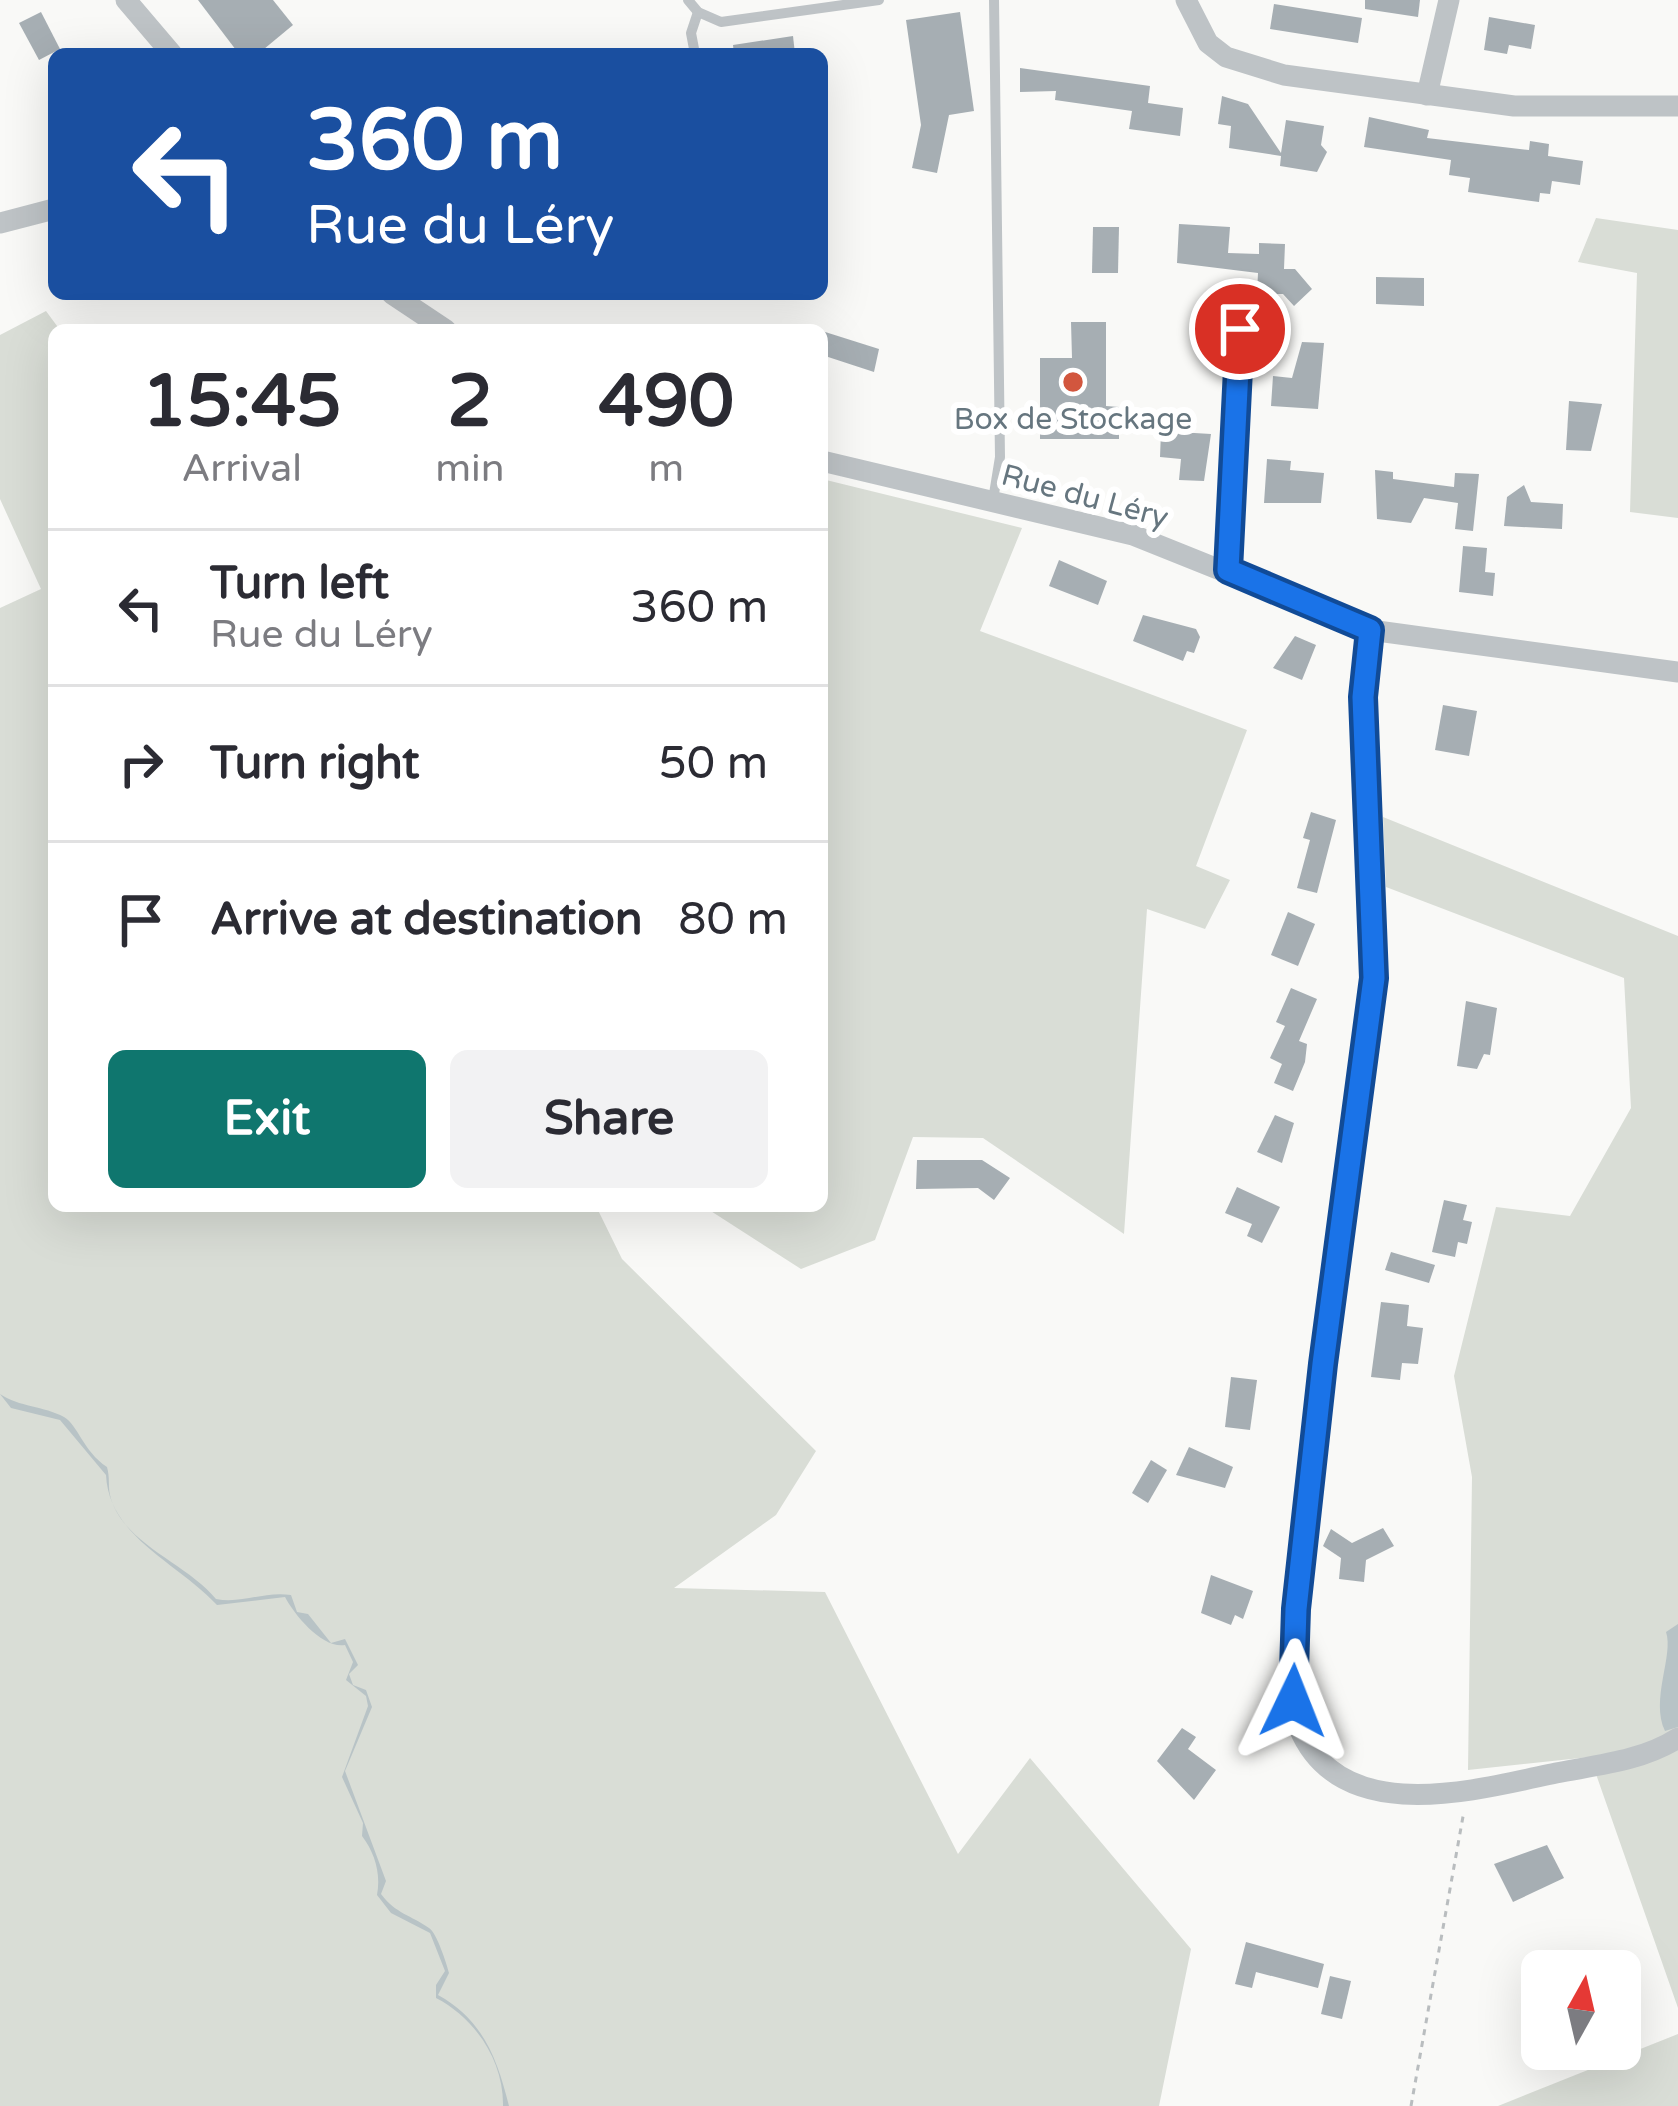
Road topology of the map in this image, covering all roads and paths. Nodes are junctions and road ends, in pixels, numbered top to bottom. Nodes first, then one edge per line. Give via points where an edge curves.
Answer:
1 (126, 0) edge
2 (688, 0) edge
3 (879, 0) edge
4 (994, 0) edge
5 (1186, 0) edge
6 (1449, 0) edge
7 (698, 12) junction
8 (167, 48) edge
9 (694, 48) edge
10 (1426, 95) junction
11 (1678, 106) edge
12 (48, 211) edge
13 (0, 223) edge
14 (401, 300) edge
15 (437, 324) edge
16 (1240, 329) dead end
17 (828, 462) edge
18 (992, 502) junction
19 (1228, 570) junction
20 (1370, 630) junction
21 (1678, 672) edge
22 (1678, 1738) edge
23 (1467, 1792) junction
24 (1411, 2106) edge

1 - 8 street
2 - 7 lane
3 - 7 lane via 721,22
4 - 18 lane via 1000,457
5 - 10 street via 1208,43 1256,69
6 - 10 street
7 - 9 lane
10 - 11 street via 1514,106
12 - 13 street
14 - 15 street
16 - 19 lane
17 - 18 street, Rue du Léry
18 - 19 street, Rue du Léry via 1133,536
19 - 20 street, Rue du Léry
20 - 21 street, Rue du Léry
20 - 23 street via 1363,697 1374,978 1318,1409 1293,1701 1315,1752 1365,1788 1415,1796
22 - 23 street via 1642,1755
23 - 24 path

